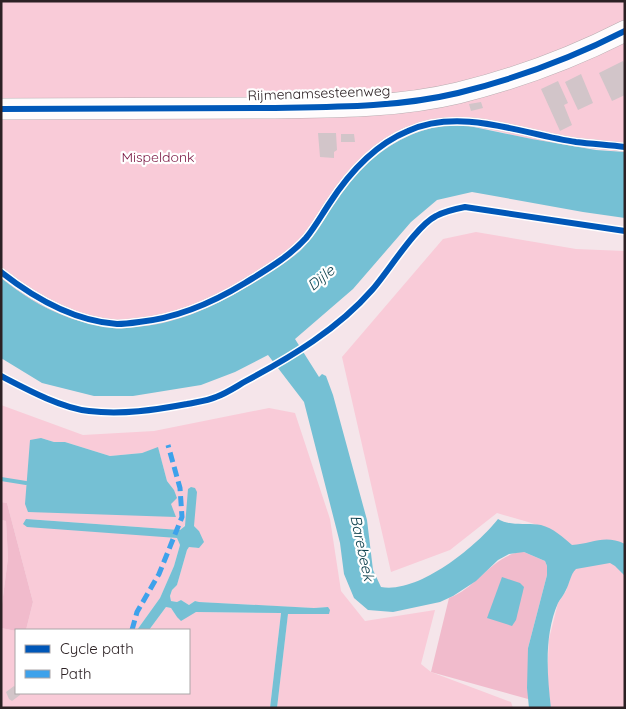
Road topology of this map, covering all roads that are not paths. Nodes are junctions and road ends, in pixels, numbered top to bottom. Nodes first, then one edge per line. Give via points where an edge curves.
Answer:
1 (625, 31) edge
2 (1, 108) edge
3 (625, 147) edge
4 (1, 272) edge

1 - 2 street, Rijmenamsesteenweg via 536,70 458,93 378,106
3 - 4 lane via 576,142 462,121 409,130 366,158 349,176 318,224 292,251 228,293 187,312 158,320 118,324 88,319 34,296

